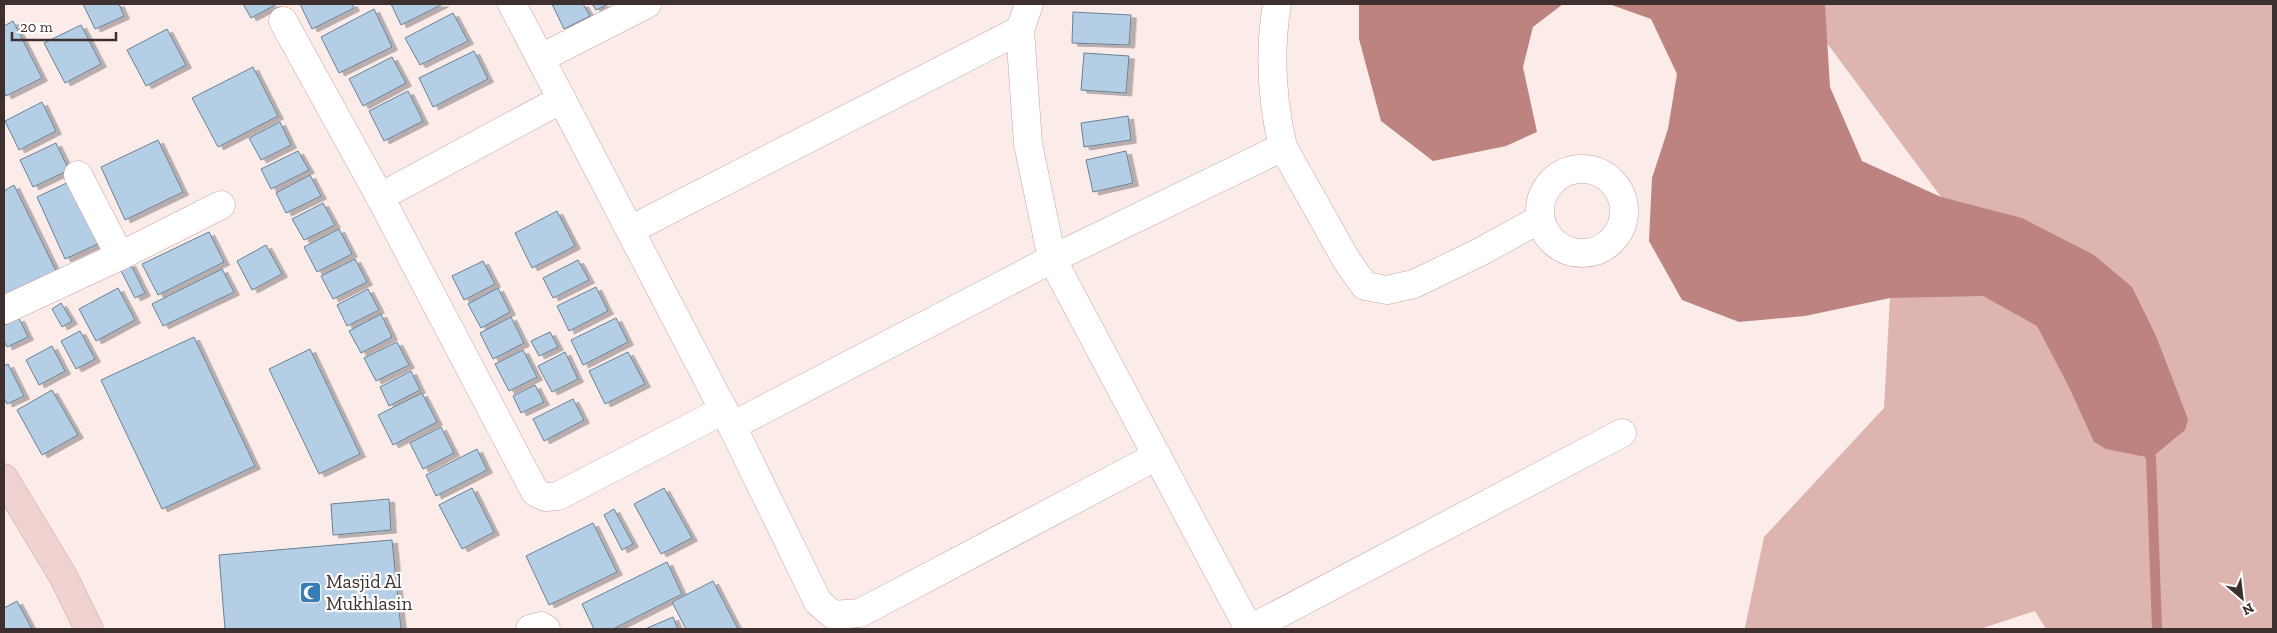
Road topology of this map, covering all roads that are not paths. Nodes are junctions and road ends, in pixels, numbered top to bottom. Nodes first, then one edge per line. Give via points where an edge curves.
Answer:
1 (512, 4) edge
2 (647, 4) edge
3 (1028, 4) edge
4 (1277, 4) edge
5 (283, 21) dead end
6 (1020, 30) junction
7 (541, 58) junction
8 (562, 99) junction
9 (1283, 147) junction
10 (78, 174) dead end
11 (380, 197) junction
12 (221, 205) dead end
13 (1540, 219) dead end
14 (630, 230) junction
15 (120, 256) junction
16 (1052, 259) junction
17 (4, 310) edge
18 (728, 418) junction
19 (1622, 433) dead end
20 (1157, 456) junction
21 (4, 478) edge
22 (89, 629) edge
23 (530, 629) edge
24 (546, 629) edge
25 (1249, 629) edge

1 - 7 street
2 - 7 street
3 - 6 street
4 - 9 street via 1273,88
5 - 11 street
6 - 14 street
6 - 16 street via 1028,144
7 - 8 street
8 - 11 street
8 - 14 street
9 - 13 street via 1347,261 1365,286 1387,290 1414,284
9 - 16 street
10 - 15 street
11 - 18 street via 535,492 545,497 558,496
12 - 15 street
14 - 18 street
15 - 17 street
16 - 18 street
16 - 20 street
18 - 20 street via 818,602 833,615 860,613
19 - 25 street
20 - 25 street
21 - 22 street via 64,576
23 - 24 street via 541,626

